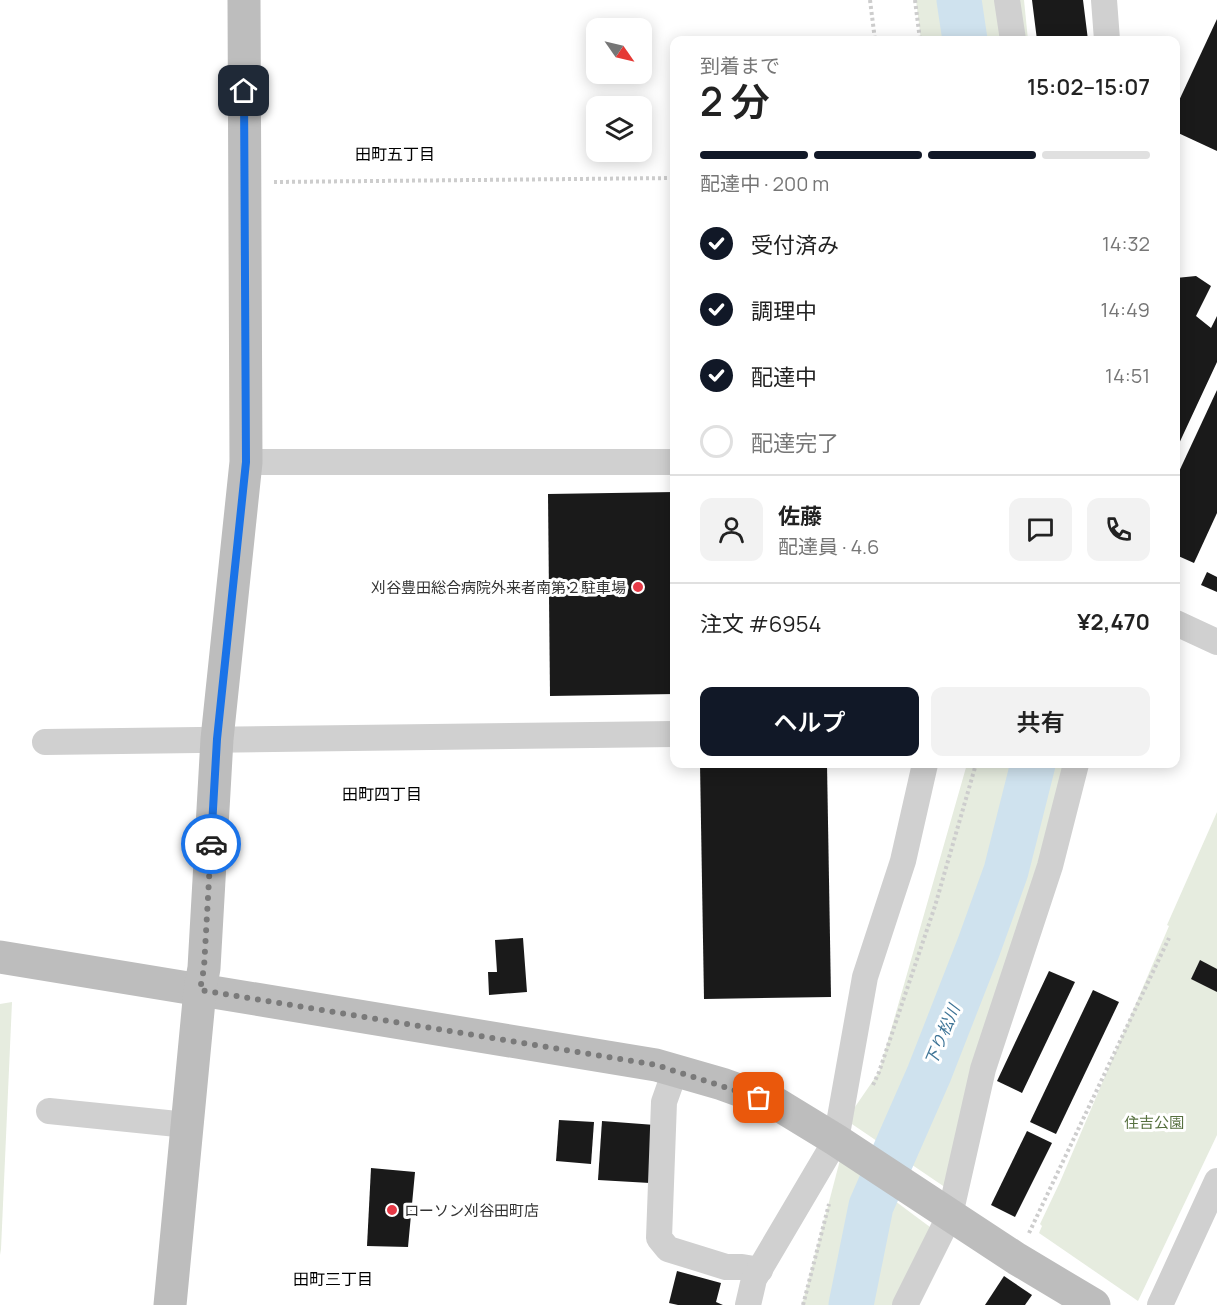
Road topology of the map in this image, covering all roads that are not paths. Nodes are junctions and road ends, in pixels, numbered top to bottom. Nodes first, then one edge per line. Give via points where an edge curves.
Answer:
1 (244, 0) edge
2 (1007, 0) edge
3 (1104, 0) edge
4 (1012, 36) edge
5 (1107, 36) edge
6 (246, 462) junction
7 (670, 462) edge
8 (1180, 624) edge
9 (1217, 642) edge
10 (670, 734) edge
11 (217, 739) junction
12 (45, 742) dead end
13 (924, 768) edge
14 (1076, 768) edge
15 (0, 957) edge
16 (200, 990) junction
17 (675, 1071) junction
18 (49, 1111) dead end
19 (187, 1125) junction
20 (840, 1142) junction
21 (1217, 1181) edge
22 (950, 1215) junction
23 (760, 1270) junction
24 (170, 1305) edge
25 (748, 1305) edge
26 (905, 1305) edge
27 (1094, 1305) edge
28 (1160, 1305) edge

1 - 6 street
2 - 4 street
3 - 5 street
6 - 7 street
6 - 11 street
8 - 9 street
10 - 11 street
11 - 12 street
11 - 16 street
13 - 20 street via 903,861 865,977
14 - 22 street via 1050,866 983,1069
15 - 16 street
16 - 17 street
16 - 19 street
17 - 20 street via 777,1104
17 - 23 street via 664,1102 660,1238 668,1249 726,1267
18 - 19 street
19 - 24 street
20 - 22 street
20 - 23 street
21 - 28 street
22 - 26 street
22 - 27 street
23 - 25 street

